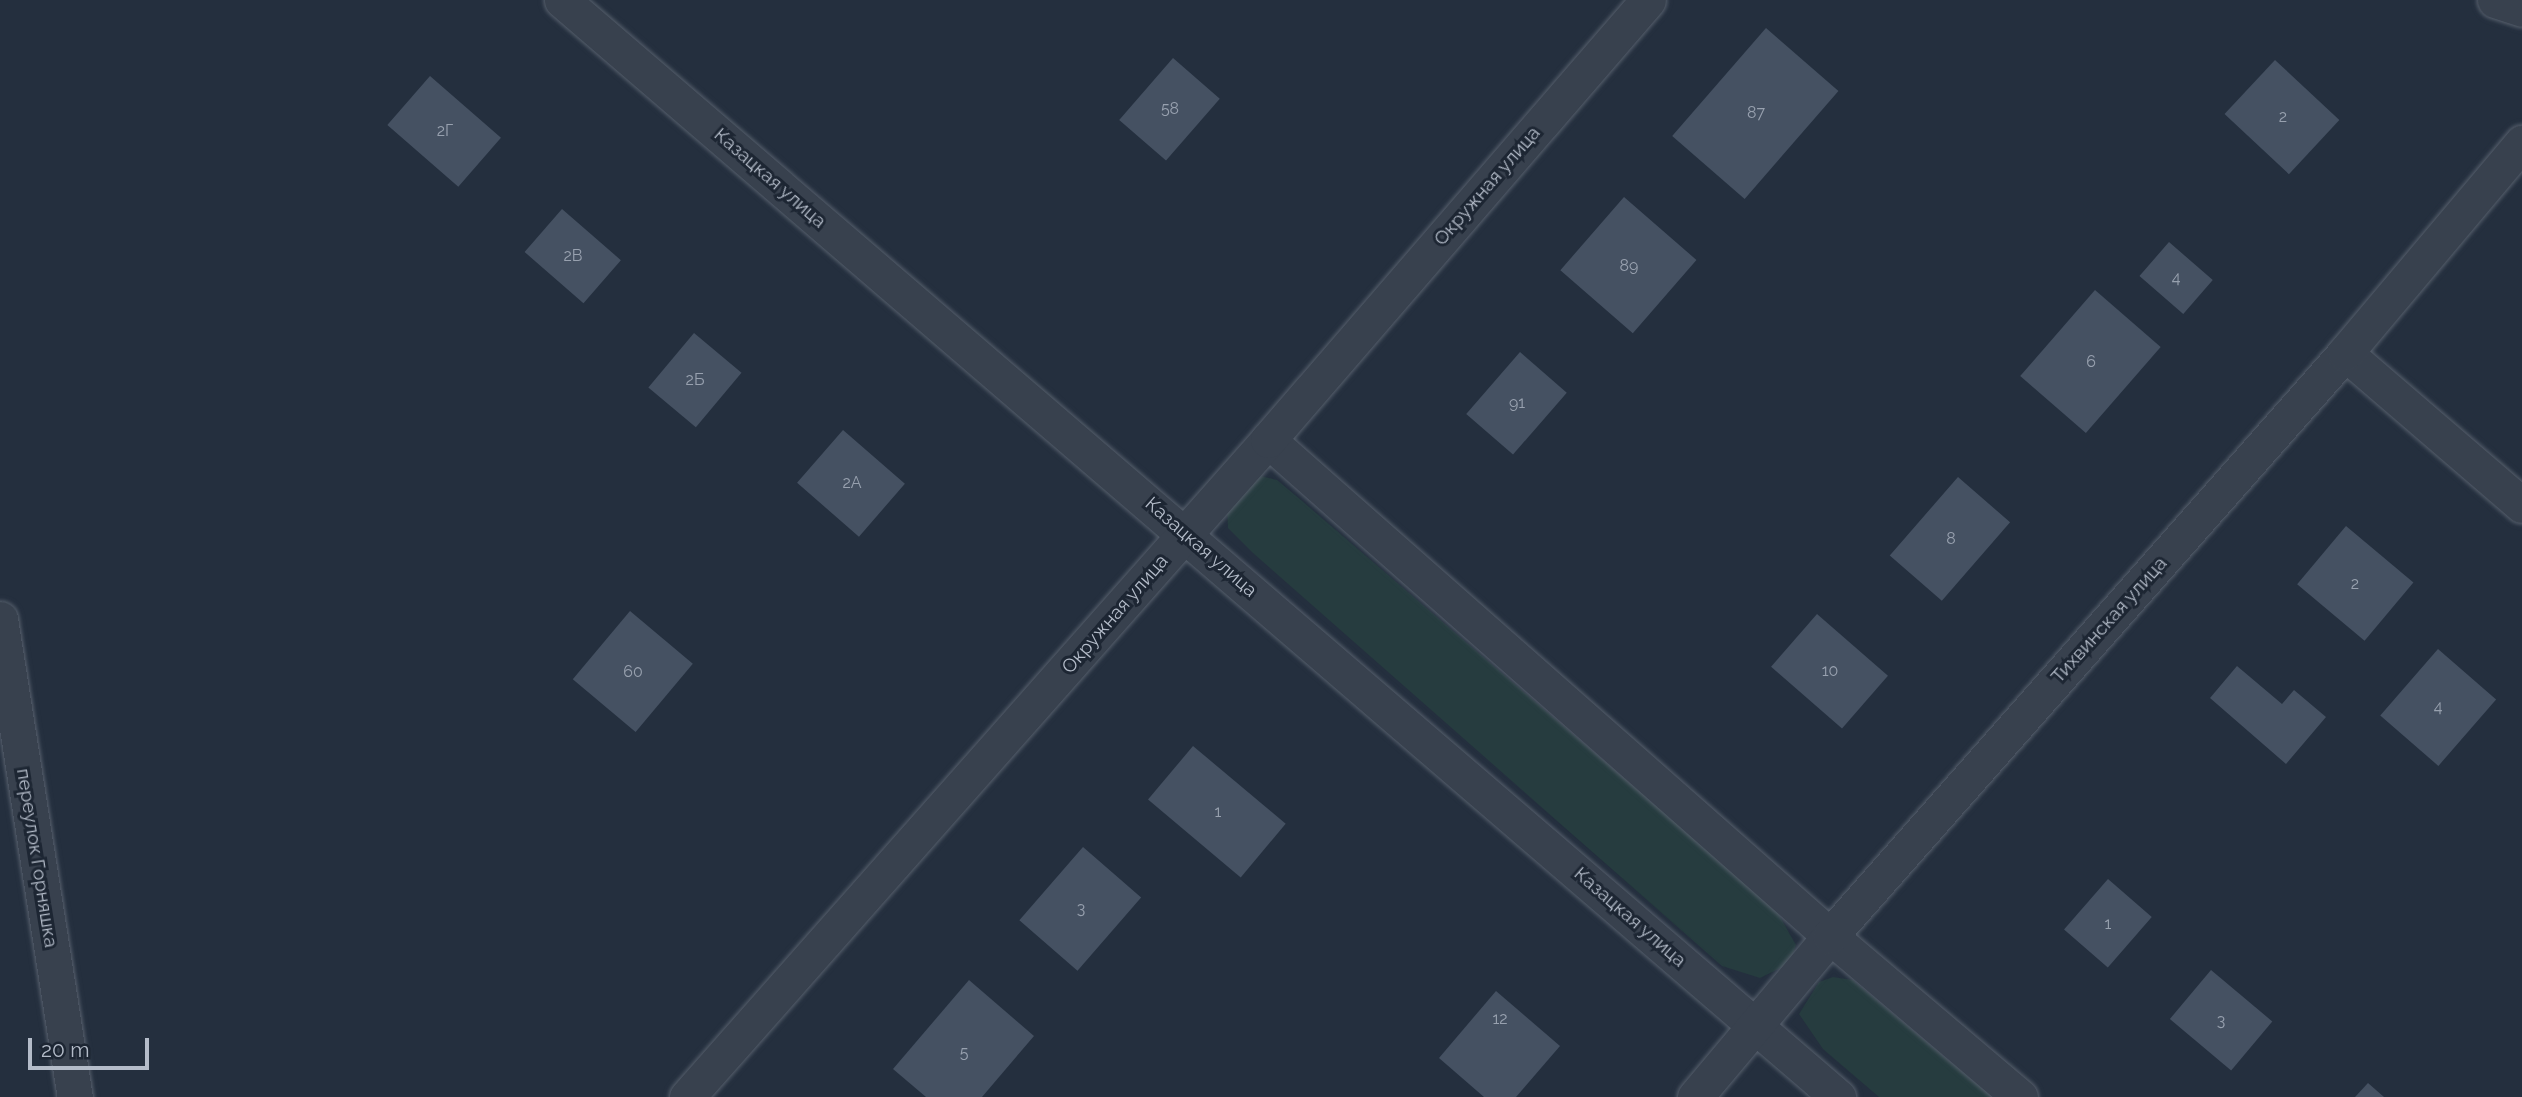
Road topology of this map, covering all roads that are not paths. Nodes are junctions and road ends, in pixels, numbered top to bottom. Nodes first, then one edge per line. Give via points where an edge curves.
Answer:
1 (562, 0) edge
2 (1648, 0) edge
3 (2495, 0) edge
4 (2522, 9) edge
5 (2522, 143) edge
6 (2345, 353) junction
7 (1268, 440) junction
8 (2522, 505) edge
9 (1186, 533) junction
10 (0, 620) edge
11 (1830, 936) junction
12 (1755, 1025) junction
13 (75, 1097) edge
14 (688, 1097) edge
15 (1695, 1097) edge
16 (1838, 1097) edge
17 (2020, 1097) edge

1 - 9 street, Казацкая улица
2 - 7 street, Окружная улица
3 - 4 street
5 - 6 street, Тихвинская улица
6 - 8 street
6 - 11 street, Тихвинская улица
7 - 9 street, Окружная улица
7 - 11 street
9 - 12 street, Казацкая улица
9 - 14 street, Окружная улица
10 - 13 street, переулок Горняшка
11 - 12 street, Тихвинская улица
11 - 17 street
12 - 15 street, Тихвинская улица
12 - 16 street, Казацкая улица

